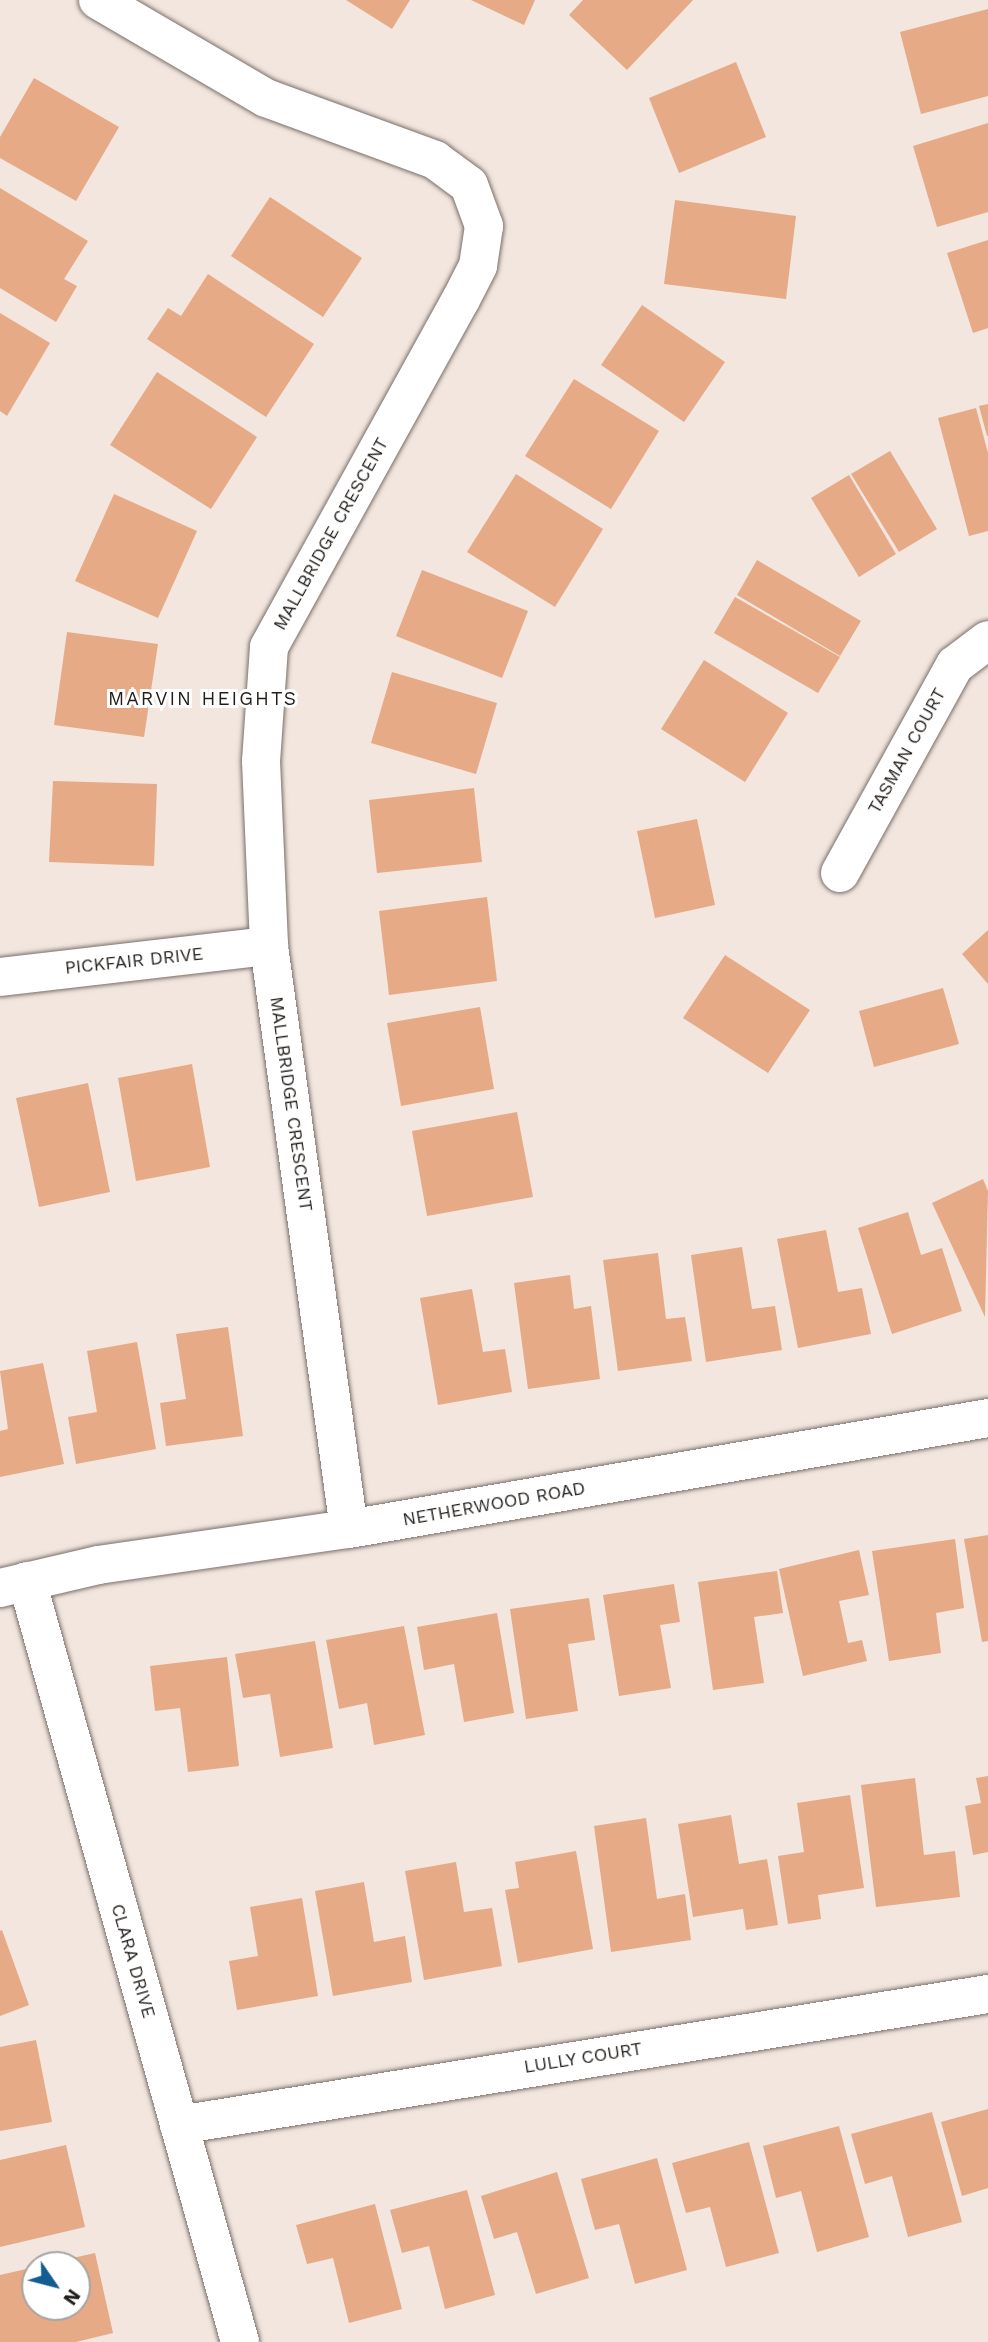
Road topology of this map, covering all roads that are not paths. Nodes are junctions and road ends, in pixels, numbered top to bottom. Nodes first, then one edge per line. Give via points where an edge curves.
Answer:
1 (97, 0) edge
2 (988, 640) edge
3 (840, 873) dead end
4 (269, 946) junction
5 (0, 977) edge
6 (988, 1418) edge
7 (349, 1529) junction
8 (13, 1584) edge
9 (988, 1994) edge
10 (179, 2125) junction
11 (240, 2342) edge

1 - 4 street, MALLBRIDGE CRESCENT via 266,97 435,160 469,185 484,226 478,266 269,647 261,761
2 - 3 street, TASMAN COURT via 955,665
4 - 5 street, PICKFAIR DRIVE
4 - 7 street, MALLBRIDGE CRESCENT
6 - 7 street, NETHERWOOD ROAD
7 - 8 street, NETHERWOOD ROAD
8 - 10 street, CLARA DRIVE
9 - 10 street, LULLY COURT
10 - 11 street, CLARA DRIVE

